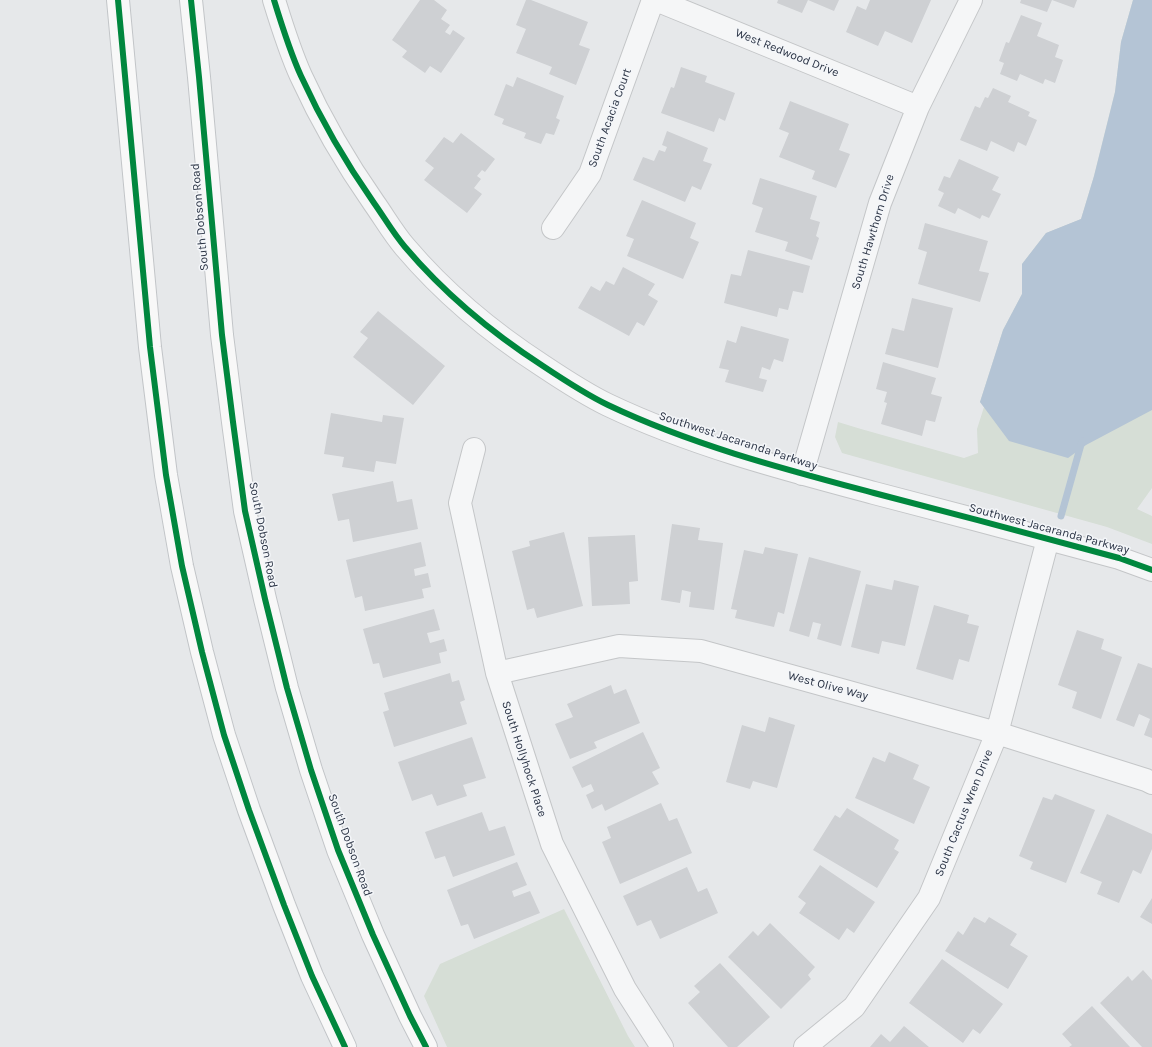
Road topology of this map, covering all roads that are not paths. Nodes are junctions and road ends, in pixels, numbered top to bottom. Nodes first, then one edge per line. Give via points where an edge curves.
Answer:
1 (118, 0) edge
2 (191, 0) edge
3 (274, 0) edge
4 (655, 0) edge
5 (971, 0) edge
6 (918, 107) junction
7 (552, 228) dead end
8 (474, 449) dead end
9 (802, 474) junction
10 (1048, 539) junction
11 (1152, 570) edge
12 (497, 673) junction
13 (997, 733) junction
14 (1152, 783) edge
15 (345, 1047) edge
16 (426, 1047) edge
17 (662, 1047) edge
18 (804, 1047) edge

1 - 15 main road via 150,347 166,475 182,566 224,735 249,810 312,976
2 - 16 main road, South Dobson Road via 233,422 245,511 261,584 287,688 338,850 373,935
3 - 9 street, Southwest Jacaranda Parkway via 300,74 323,120 362,185 404,245 438,282 472,313 517,349 605,404 651,425 696,441
4 - 6 street, West Redwood Drive
4 - 7 street, South Acacia Court via 590,174
5 - 6 street, South Hawthorn Drive
6 - 9 street, South Hawthorn Drive via 880,203
8 - 12 street, South Hollyhock Place via 460,503
9 - 10 street, Southwest Jacaranda Parkway
10 - 11 street, Southwest Jacaranda Parkway via 1119,558
10 - 13 street, South Cactus Wren Drive
12 - 13 street, West Olive Way via 619,646 701,651
12 - 17 street, South Hollyhock Place via 552,844 625,989
13 - 14 street, West Olive Way
13 - 18 street, South Cactus Wren Drive via 929,898 854,1007

